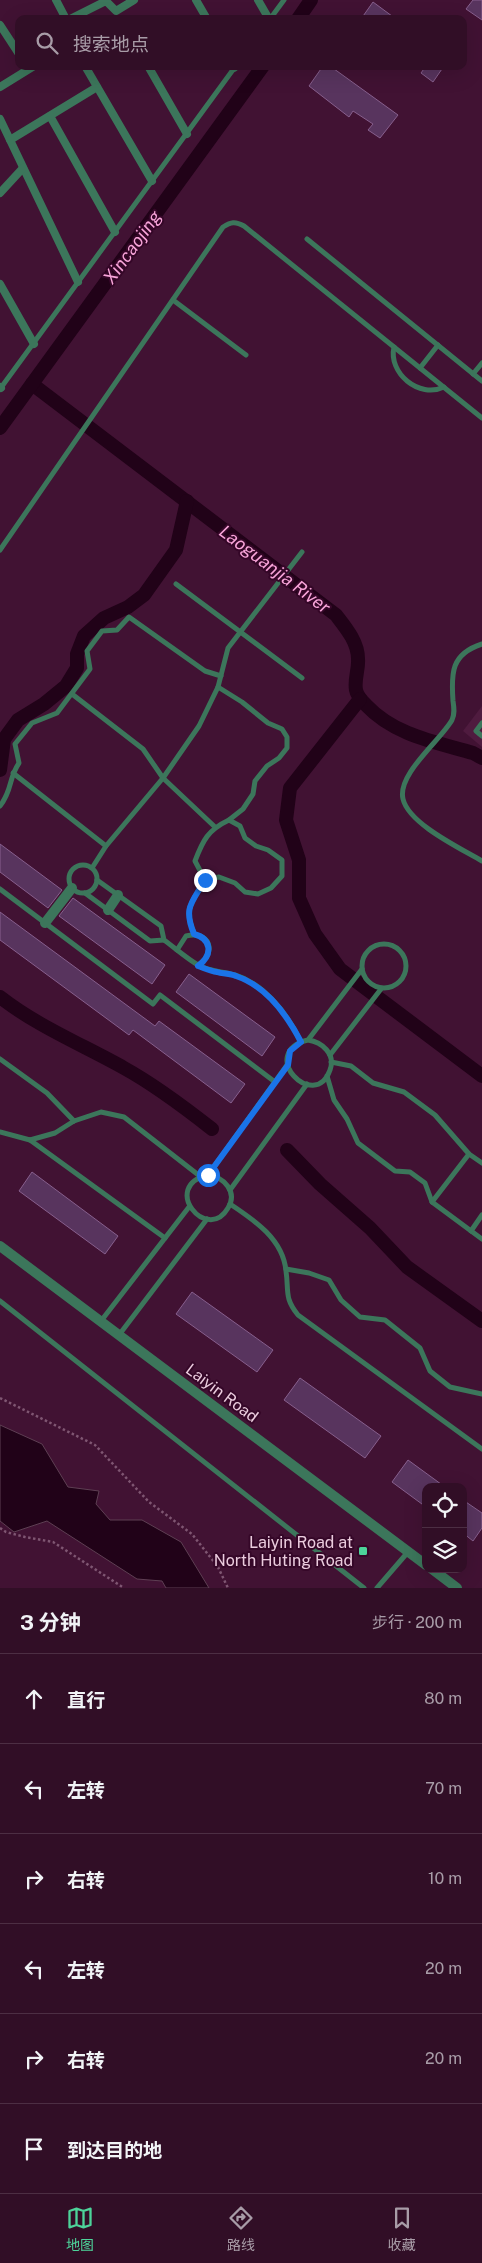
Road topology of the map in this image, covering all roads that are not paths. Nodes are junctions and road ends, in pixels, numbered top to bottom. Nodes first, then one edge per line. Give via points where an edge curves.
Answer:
1 (56, 0) edge
2 (106, 0) edge
3 (134, 0) edge
4 (196, 0) edge
5 (258, 0) edge
6 (284, 0) edge
7 (116, 11) junction
8 (65, 15) edge
9 (76, 15) edge
10 (118, 15) edge
11 (205, 15) edge
12 (267, 15) edge
13 (273, 15) edge
14 (0, 24) edge
15 (15, 48) edge
16 (25, 70) edge
17 (87, 70) edge
18 (150, 70) edge
19 (232, 70) edge
20 (0, 87) edge
21 (97, 87) junction
22 (50, 116) junction
23 (0, 118) edge
24 (187, 134) junction
25 (10, 140) junction
26 (24, 168) junction
27 (152, 181) junction
28 (0, 193) edge
29 (115, 232) junction
30 (307, 239) dead end
31 (78, 282) junction
32 (0, 284) edge
33 (173, 300) junction
34 (34, 344) junction
35 (438, 345) junction
36 (394, 347) junction
37 (246, 354) dead end
38 (482, 363) edge
39 (420, 368) junction
40 (473, 374) junction
41 (482, 381) edge
42 (444, 387) junction
43 (0, 388) edge
44 (482, 418) edge
45 (0, 550) edge
46 (302, 552) dead end
47 (176, 584) dead end
48 (241, 632) junction
49 (482, 644) edge
50 (221, 676) junction
51 (302, 678) dead end
52 (218, 688) junction
53 (72, 694) junction
54 (482, 724) edge
55 (482, 736) edge
56 (13, 773) junction
57 (163, 778) junction
58 (0, 806) edge
59 (230, 820) junction
60 (215, 827) junction
61 (106, 846) junction
62 (482, 861) edge
63 (92, 868) junction
64 (97, 880) junction
65 (205, 880) junction
66 (72, 888) junction
67 (0, 889) edge
68 (85, 893) junction
69 (118, 895) junction
70 (108, 910) junction
71 (45, 923) junction
72 (194, 934) junction
73 (164, 940) junction
74 (177, 950) junction
75 (198, 966) junction
76 (362, 969) junction
77 (381, 988) junction
78 (308, 1040) junction
79 (301, 1042) junction
80 (330, 1055) junction
81 (0, 1059) edge
82 (332, 1062) junction
83 (288, 1065) junction
84 (327, 1076) junction
85 (275, 1082) junction
86 (307, 1084) junction
87 (74, 1121) junction
88 (0, 1132) edge
89 (30, 1140) junction
90 (469, 1154) junction
91 (482, 1163) edge
92 (208, 1175) junction
93 (201, 1177) junction
94 (230, 1190) junction
95 (432, 1202) junction
96 (230, 1204) junction
97 (189, 1207) junction
98 (482, 1215) edge
99 (207, 1219) junction
100 (471, 1231) junction
101 (165, 1238) junction
102 (482, 1239) edge
103 (0, 1246) edge
104 (286, 1270) junction
105 (0, 1301) edge
106 (101, 1322) junction
107 (119, 1335) junction
108 (482, 1394) edge
109 (482, 1449) edge
110 (408, 1552) junction
111 (422, 1562) edge
112 (437, 1573) edge
113 (364, 1588) edge
114 (377, 1588) edge
115 (457, 1588) edge

1 - 8 street
2 - 7 street
2 - 9 street
3 - 7 street
4 - 11 street
5 - 12 street
6 - 13 lane
7 - 10 street
14 - 15 street
16 - 20 street
17 - 21 street
18 - 24 street
19 - 24 lane
21 - 22 street
21 - 27 street
22 - 25 street
22 - 29 street
23 - 25 street
24 - 27 lane
25 - 26 street
26 - 28 street
26 - 31 street
27 - 29 lane
29 - 31 lane
30 - 35 lane
31 - 34 lane
32 - 34 street
33 - 36 lane via 223,227 237,222
33 - 37 lane
33 - 45 lane
34 - 43 lane
35 - 39 lane
35 - 40 lane
36 - 39 lane
36 - 42 lane via 391,357 395,368 410,383 425,391
38 - 40 lane
39 - 42 lane
40 - 41 lane
42 - 44 lane
46 - 48 lane
47 - 48 lane
48 - 50 lane via 228,648
48 - 51 lane
49 - 62 lane via 467,651 453,667 454,713 404,781 402,798 410,814
50 - 52 lane
50 - 53 lane via 205,671 129,617 117,630 102,631 87,651 90,669
52 - 57 lane via 199,726
52 - 59 lane via 282,729 287,737 287,748 261,773 244,809
53 - 56 lane via 57,713 32,723 14,744 19,763
53 - 57 lane via 143,749
54 - 55 lane via 476,731
56 - 58 lane via 10,794
56 - 61 lane
57 - 60 lane
57 - 61 lane
59 - 60 lane
59 - 65 lane via 240,826 245,838 282,860 282,876 271,888 258,894 245,892 235,883 220,877
60 - 65 lane via 202,841 195,861
61 - 63 lane
63 - 64 lane
63 - 66 lane via 83,864 71,870 68,879
64 - 68 lane via 93,889
64 - 69 lane
65 - 72 lane via 188,910
66 - 68 lane
66 - 71 street
67 - 71 lane
68 - 70 lane
69 - 70 street
69 - 73 lane via 161,926
70 - 73 lane via 150,941
71 - 85 lane via 153,1004 160,995
72 - 74 lane via 186,936
72 - 75 lane via 203,936 210,952
73 - 74 lane
74 - 75 lane
75 - 79 lane via 235,975 253,984 278,1005
76 - 77 lane via 368,982
76 - 77 lane via 365,955 375,946 389,945 401,953 405,974 395,985
76 - 78 lane
77 - 80 lane
78 - 79 lane
78 - 80 lane via 321,1044
79 - 83 lane via 290,1051
80 - 82 lane
81 - 87 lane via 47,1093
82 - 84 lane
82 - 90 lane via 351,1066 373,1083 404,1092 435,1115
83 - 85 lane
83 - 86 lane via 294,1078
84 - 86 lane
84 - 95 lane via 334,1100 358,1143 396,1171 410,1172 425,1183
85 - 92 lane
86 - 94 lane
87 - 89 lane via 55,1133
87 - 93 lane via 101,1112 124,1117
88 - 89 lane
89 - 101 lane
90 - 91 lane
90 - 95 lane
92 - 93 lane
92 - 94 lane via 221,1179
93 - 97 lane via 190,1186
94 - 96 lane
95 - 100 lane
96 - 99 lane via 221,1216
96 - 104 lane via 258,1222 270,1236
97 - 99 lane
97 - 101 lane
98 - 100 lane
99 - 107 lane
100 - 102 lane
101 - 106 lane
103 - 106 street, Laiyin Road
104 - 108 lane via 329,1280 341,1300 360,1316 385,1320 420,1348 430,1371 450,1388
104 - 109 lane via 286,1293 298,1315
105 - 113 lane
106 - 107 street, Laiyin Road
107 - 110 street, Laiyin Road
110 - 111 street, Laiyin Road
110 - 114 lane
112 - 115 street

